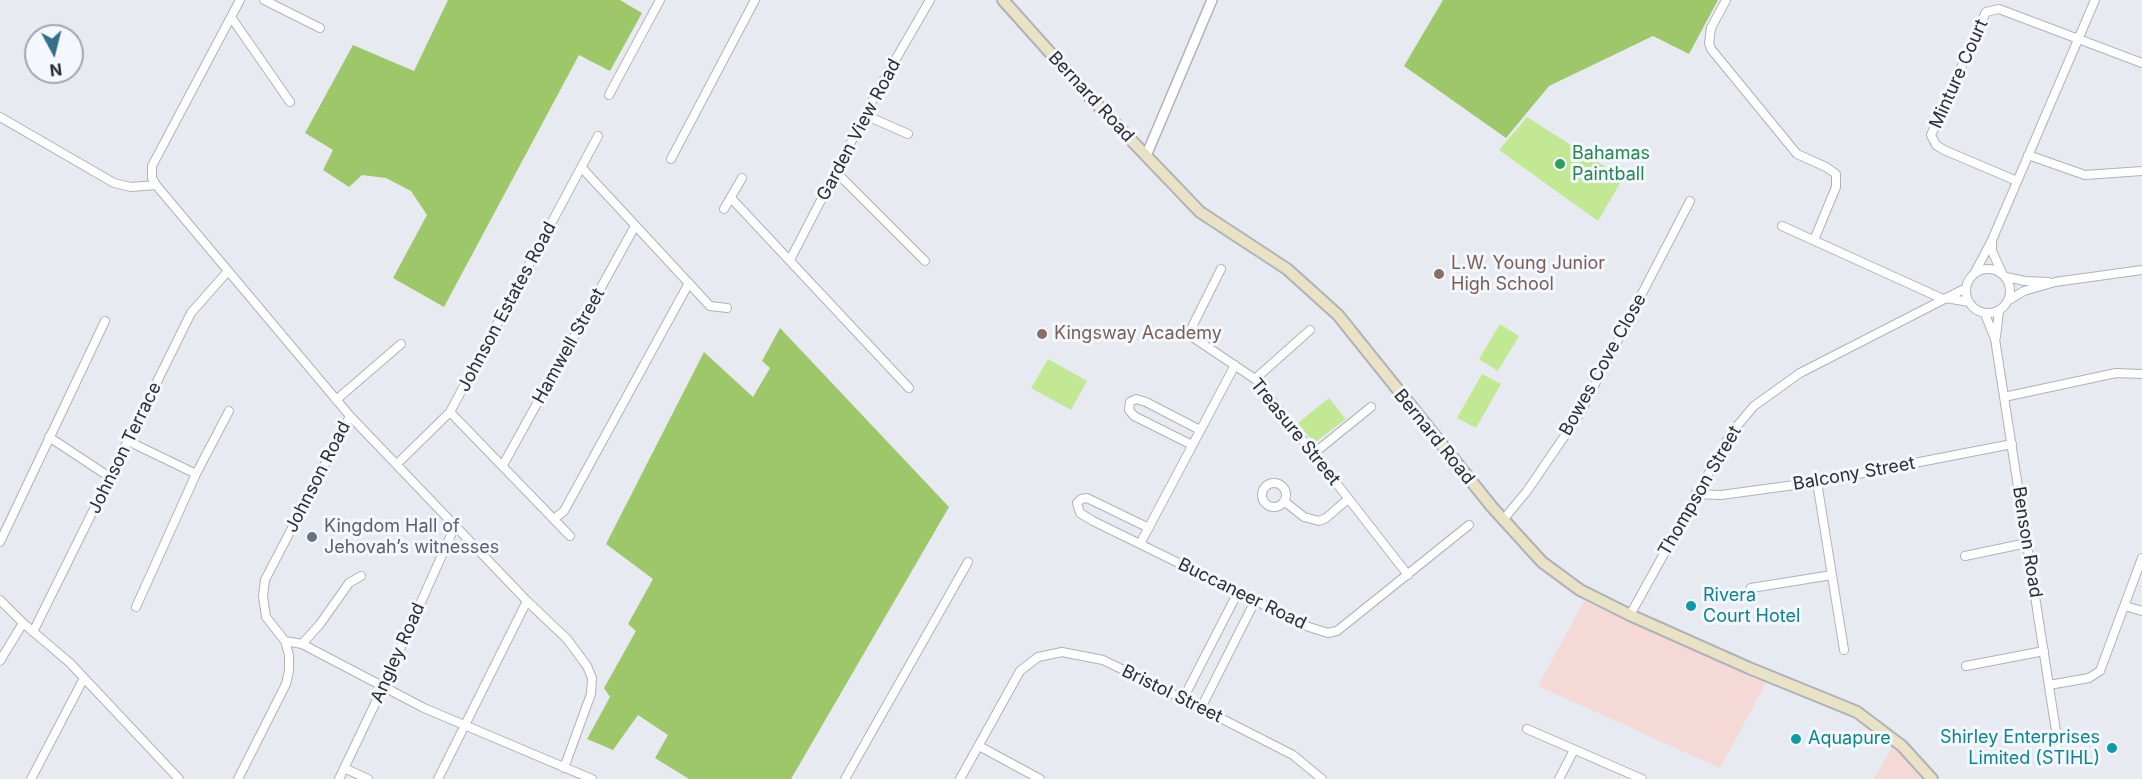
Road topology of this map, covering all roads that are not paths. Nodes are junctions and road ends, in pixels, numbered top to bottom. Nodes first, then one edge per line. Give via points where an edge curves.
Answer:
1 (240, 0) edge
2 (264, 0) edge
3 (660, 0) edge
4 (755, 0) edge
5 (930, 0) edge
6 (1003, 0) edge
7 (1212, 0) edge
8 (1726, 0) edge
9 (2095, 0) edge
10 (231, 17) junction
11 (320, 28) dead end
12 (2078, 39) junction
13 (2142, 63) edge
14 (609, 95) dead end
15 (290, 102) dead end
16 (865, 115) junction
17 (0, 117) edge
18 (908, 134) dead end
19 (598, 136) dead end
20 (2028, 155) junction
21 (1146, 156) junction
22 (670, 159) dead end
23 (582, 168) junction
24 (2142, 171) edge
25 (836, 172) junction
26 (742, 178) dead end
27 (2017, 181) junction
28 (156, 186) junction
29 (731, 198) junction
30 (1690, 201) dead end
31 (724, 209) dead end
32 (635, 226) junction
33 (1782, 226) dead end
34 (1814, 240) junction
35 (1992, 240) junction
36 (790, 260) junction
37 (925, 261) dead end
38 (1221, 269) dead end
39 (2142, 270) edge
40 (228, 271) junction
41 (1974, 274) junction
42 (2004, 276) junction
43 (2055, 282) junction
44 (688, 283) junction
45 (1966, 288) junction
46 (1945, 299) junction
47 (2009, 300) junction
48 (1969, 302) junction
49 (728, 308) dead end
50 (2000, 311) junction
51 (1985, 314) junction
52 (105, 321) dead end
53 (1310, 330) dead end
54 (1995, 339) junction
55 (401, 344) dead end
56 (1235, 364) junction
57 (2142, 374) edge
58 (1255, 379) junction
59 (909, 388) dead end
60 (2004, 397) junction
61 (336, 400) junction
62 (1371, 408) dead end
63 (229, 411) dead end
64 (450, 412) junction
65 (350, 416) junction
66 (1200, 430) junction
67 (49, 437) junction
68 (128, 441) junction
69 (2012, 444) junction
70 (1192, 445) junction
71 (1314, 454) junction
72 (396, 464) junction
73 (503, 465) junction
74 (196, 474) junction
75 (111, 478) junction
76 (1817, 482) junction
77 (1695, 494) junction
78 (1348, 499) junction
79 (1284, 501) dead end
80 (555, 518) junction
81 (1503, 520) junction
82 (1469, 525) dead end
83 (454, 526) junction
84 (1149, 528) junction
85 (570, 536) dead end
86 (0, 542) edge
87 (2027, 543) junction
88 (1140, 544) junction
89 (1965, 556) dead end
90 (2142, 558) edge
91 (968, 562) dead end
92 (1408, 575) junction
93 (1832, 575) junction
94 (361, 576) dead end
95 (1752, 588) dead end
96 (1238, 592) junction
97 (0, 600) edge
98 (527, 601) junction
99 (1255, 601) junction
100 (2125, 606) junction
101 (136, 607) dead end
102 (2142, 611) edge
103 (1630, 615) junction
104 (23, 623) junction
105 (33, 632) junction
106 (285, 641) junction
107 (302, 644) junction
108 (1844, 650) dead end
109 (2044, 651) junction
110 (0, 661) edge
111 (1966, 666) dead end
112 (84, 678) junction
113 (2049, 685) junction
114 (383, 687) junction
115 (1183, 699) junction
116 (1201, 708) junction
117 (464, 726) junction
118 (1527, 729) dead end
119 (2058, 744) dead end
120 (979, 746) junction
121 (1574, 750) junction
122 (344, 768) junction
123 (564, 768) junction
124 (31, 779) edge
125 (179, 779) edge
126 (238, 779) edge
127 (339, 779) edge
128 (368, 779) edge
129 (438, 779) edge
130 (592, 779) edge
131 (845, 779) edge
132 (960, 779) edge
133 (1040, 779) edge
134 (1322, 779) edge
135 (1559, 779) edge
136 (1642, 779) edge
137 (1932, 779) edge

1 - 10 street
2 - 11 street
3 - 14 street
4 - 22 street
5 - 16 street, Garden View Road
6 - 21 main road, Bernard Road
7 - 21 street
8 - 34 street via 1711,28 1711,49 1797,154 1836,174 1836,187
9 - 12 street
10 - 15 street
10 - 28 street via 153,166
12 - 13 street
12 - 20 street
12 - 27 street, Minture Court via 1999,9 1990,10 1982,19 1934,124 1931,135 1944,150
16 - 18 street
16 - 25 street, Garden View Road
17 - 28 street via 114,183
19 - 23 street, Johnson Estates Road
20 - 24 street via 2085,175
20 - 27 street
21 - 81 main road, Bernard Road via 1200,212 1287,269 1338,315
23 - 32 street
23 - 64 street, Johnson Estates Road
25 - 36 street, Garden View Road
25 - 37 street
26 - 29 street
27 - 35 street
28 - 40 street, Johnson Road
29 - 31 street
29 - 36 street
30 - 81 street, Bowes Cove Close via 1579,415
32 - 44 street
32 - 73 street, Hamwell Street
33 - 34 street
34 - 46 street
35 - 41 street
35 - 42 street via 1992,251
36 - 59 street
38 - 56 street, Treasure Street via 1191,333 1193,339
39 - 43 street
40 - 61 street, Johnson Road
40 - 68 street, Johnson Terrace via 191,313
41 - 42 street via 1989,269
41 - 45 street
42 - 43 street via 2025,282
42 - 47 street via 2010,286
43 - 47 street
44 - 49 street via 710,306
44 - 80 street via 564,511
45 - 46 street, Thompson Street
45 - 48 street
46 - 48 street
46 - 77 street, Thompson Street via 1800,373 1766,396 1731,433
47 - 50 street
48 - 51 street
50 - 51 street
50 - 54 street
51 - 54 street
52 - 67 street
53 - 58 street
54 - 60 street, Benson Road
55 - 61 street
56 - 58 street, Treasure Street
56 - 66 street
57 - 60 street via 2116,373
58 - 71 street, Treasure Street
60 - 69 street, Benson Road
61 - 65 street, Johnson Road
62 - 71 street
63 - 74 street
64 - 72 street, Johnson Estates Road
64 - 73 street
65 - 72 street
65 - 106 street, Johnson Road via 265,580 262,597 266,617
66 - 70 street
66 - 70 street via 1146,402 1130,402 1129,410 1134,416
67 - 75 street
67 - 86 street
68 - 74 street
68 - 75 street, Johnson Terrace
69 - 76 street, Balcony Street
69 - 87 street, Benson Road
70 - 84 street
71 - 78 street, Treasure Street
72 - 83 street
73 - 80 street
74 - 101 street
75 - 105 street, Johnson Terrace
76 - 77 street, Balcony Street via 1721,495
76 - 93 street
77 - 103 street, Thompson Street
78 - 79 street via 1319,521 1304,518
78 - 92 street, Treasure Street
80 - 85 street
81 - 103 main road, Bernard Road via 1542,562 1580,590
82 - 92 street, Buccaneer Road
83 - 98 street
83 - 114 street, Angley Road
84 - 88 street
84 - 88 street, Buccaneer Road via 1088,498 1077,503 1080,513
87 - 89 street
87 - 109 street, Benson Road
88 - 96 street, Buccaneer Road
90 - 100 street
91 - 131 street
92 - 99 street, Buccaneer Road via 1337,631 1328,633
93 - 95 street
93 - 108 street
94 - 107 street via 349,583
96 - 99 street, Buccaneer Road
96 - 115 street
97 - 104 street
98 - 117 street
98 - 123 street via 567,639 592,678 591,694
99 - 116 street
100 - 102 street
100 - 113 street via 2100,671 2089,678
103 - 137 main road, Bernard Road via 1857,712 1902,746
104 - 105 street
104 - 110 street
105 - 112 street
106 - 107 street
106 - 126 street via 289,655 286,684
107 - 114 street
109 - 111 street
109 - 113 street, Benson Road
112 - 124 street
112 - 125 street
113 - 119 street, Benson Road
114 - 117 street
114 - 122 street, Angley Road
115 - 116 street, Bristol Street
115 - 120 street, Bristol Street via 1103,660 1071,652 1053,653 1038,657 1016,676
116 - 134 street, Bristol Street via 1293,755
117 - 123 street
117 - 129 street
118 - 121 street
120 - 132 street
120 - 133 street
121 - 135 street
121 - 136 street
122 - 127 street, Angley Road
122 - 128 street
123 - 130 street

